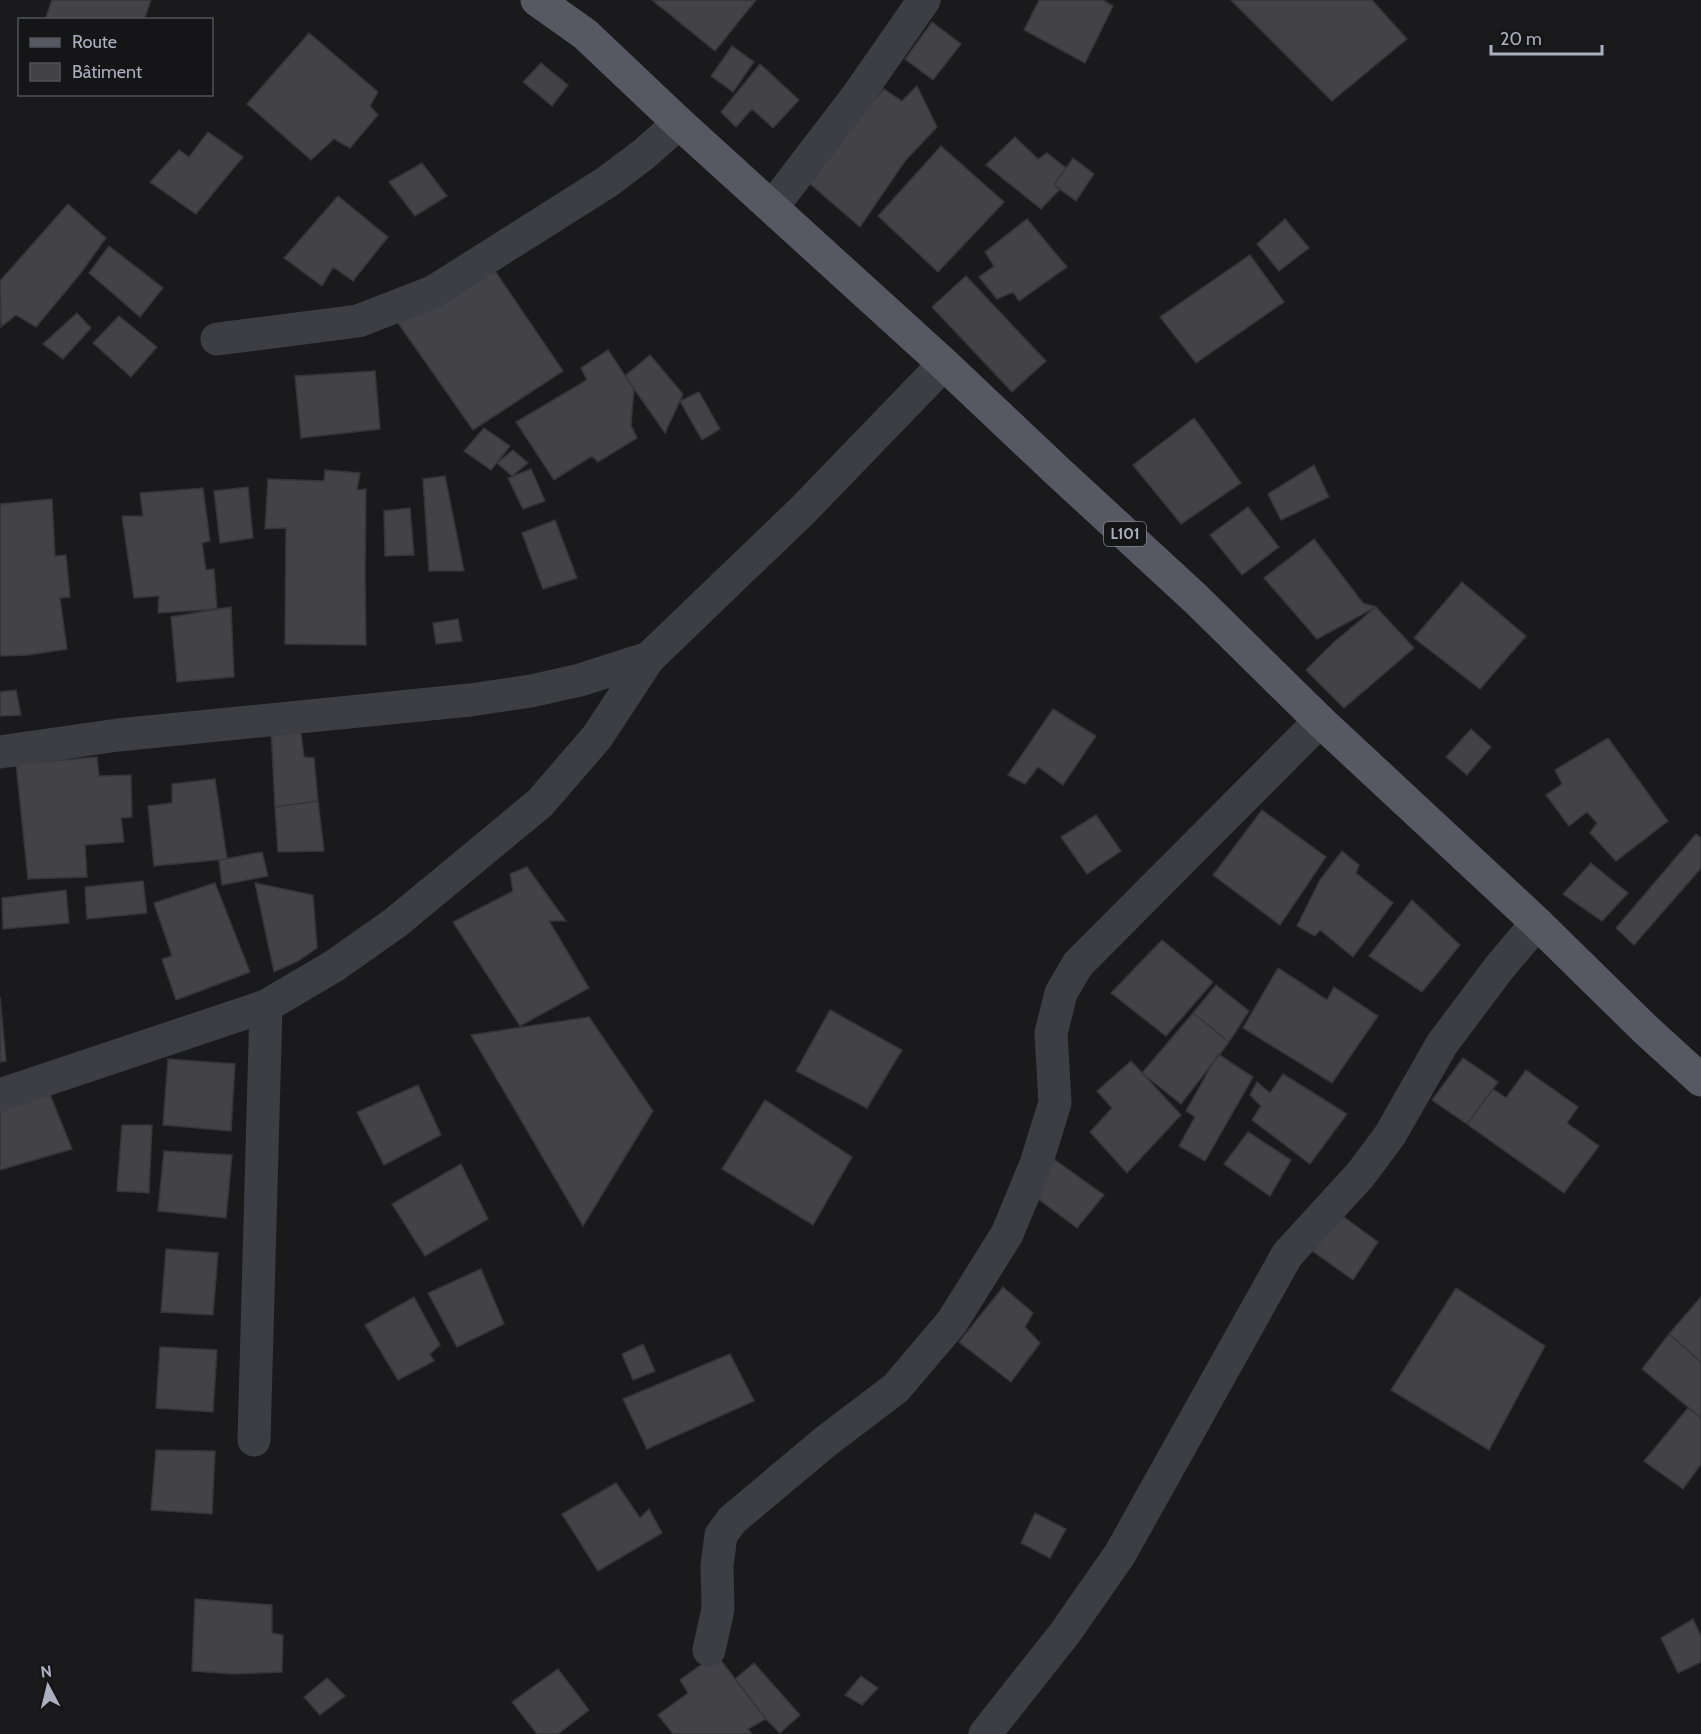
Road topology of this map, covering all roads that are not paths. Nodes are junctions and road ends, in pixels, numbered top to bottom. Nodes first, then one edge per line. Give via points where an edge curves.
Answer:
1 (537, 0) edge
2 (924, 0) edge
3 (679, 123) junction
4 (773, 206) junction
5 (217, 339) dead end
6 (944, 364) junction
7 (649, 658) junction
8 (1320, 722) junction
9 (0, 752) edge
10 (1537, 922) junction
11 (266, 1006) junction
12 (1701, 1080) edge
13 (0, 1095) edge
14 (254, 1440) dead end
15 (709, 1650) dead end
16 (985, 1734) edge

1 - 3 main road, L101 via 585,34
2 - 4 street
3 - 4 main road, L101
3 - 5 street via 607,182 433,292 358,321
4 - 6 main road, L101
6 - 7 street via 803,510
6 - 8 main road, L101 via 1196,599
7 - 9 street via 580,680 470,700 118,735
7 - 11 street via 597,737 540,803 395,923 334,966
8 - 10 main road, L101
8 - 15 street via 1078,964 1061,993 1051,1033 1055,1103 1036,1164 1007,1234 952,1322 896,1388 825,1442 726,1527 721,1535 718,1608
10 - 12 main road, L101
10 - 16 street via 1442,1044 1390,1135 1361,1174 1287,1255 1120,1554 1065,1633
11 - 13 street
11 - 14 street

